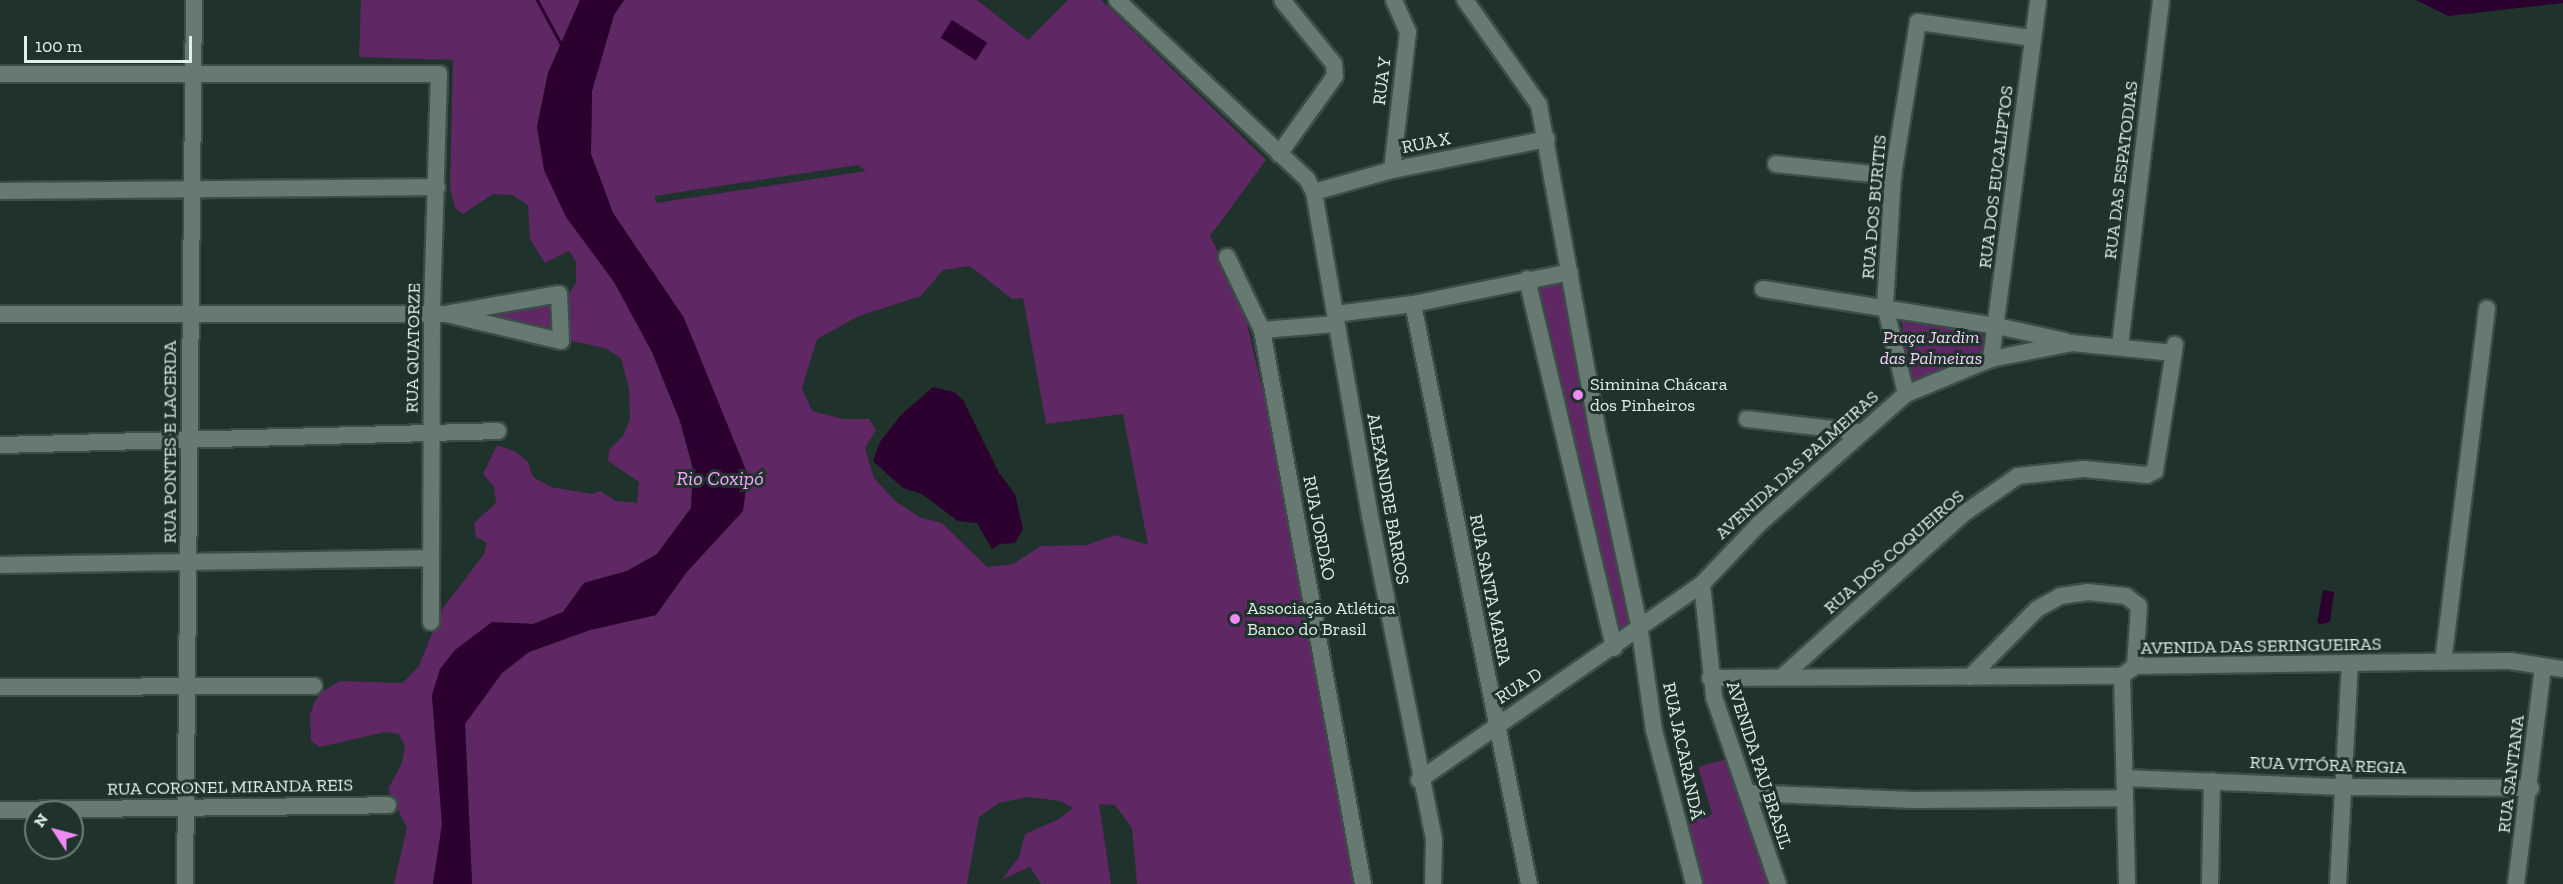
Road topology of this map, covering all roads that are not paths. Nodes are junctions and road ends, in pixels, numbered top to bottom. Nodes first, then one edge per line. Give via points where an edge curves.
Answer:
1 (195, 0) edge
2 (1117, 0) edge
3 (1282, 0) edge
4 (1394, 0) edge
5 (1465, 0) edge
6 (2038, 0) edge
7 (2161, 0) edge
8 (2032, 38) junction
9 (0, 74) edge
10 (195, 74) junction
11 (1547, 139) junction
12 (1279, 154) junction
13 (1776, 164) dead end
14 (1392, 170) junction
15 (1893, 176) junction
16 (437, 187) junction
17 (191, 188) junction
18 (0, 191) edge
19 (1314, 192) junction
20 (1227, 257) dead end
21 (1570, 272) junction
22 (1527, 279) junction
23 (1763, 289) dead end
24 (1413, 304) junction
25 (1885, 306) junction
26 (2487, 309) dead end
27 (191, 312) junction
28 (0, 314) edge
29 (439, 314) junction
30 (1336, 319) junction
31 (1997, 326) junction
32 (1262, 330) junction
33 (2072, 343) junction
34 (2120, 345) junction
35 (1991, 359) junction
36 (1906, 394) junction
37 (1747, 419) dead end
38 (498, 431) dead end
39 (1859, 432) junction
40 (432, 434) junction
41 (189, 440) junction
42 (0, 446) edge
43 (2148, 475) joint
44 (431, 558) junction
45 (0, 565) edge
46 (189, 565) junction
47 (1702, 584) junction
48 (431, 622) dead end
49 (1640, 625) junction
50 (1614, 648) junction
51 (2443, 662) junction
52 (2350, 665) junction
53 (2543, 668) junction
54 (2563, 669) edge
55 (2128, 671) junction
56 (1782, 676) junction
57 (1970, 677) junction
58 (1710, 678) junction
59 (186, 686) junction
60 (314, 686) dead end
61 (0, 687) edge
62 (1497, 724) junction
63 (2125, 778) junction
64 (1419, 780) junction
65 (2212, 781) junction
66 (2343, 787) junction
67 (2531, 788) junction
68 (1747, 793) junction
69 (2124, 798) junction
70 (388, 805) dead end
71 (185, 807) junction
72 (0, 810) edge
73 (185, 884) edge
74 (1364, 884) edge
75 (1433, 884) edge
76 (1529, 884) edge
77 (1694, 884) edge
78 (1778, 884) edge
79 (2127, 884) edge
80 (2210, 884) edge
81 (2338, 884) edge
82 (2516, 884) edge

1 - 10 street, RUA PONTES E LACERDA
2 - 12 street
3 - 12 street via 1334,64 1335,76
4 - 14 street, RUA Y via 1408,32
5 - 11 street, RUA JACARANDÁ via 1534,93
6 - 8 street, RUA DOS EUCALIPTOS
7 - 34 street, RUA DAS ESPATODIAS
8 - 15 street, RUA DOS BURITIS via 1918,22
8 - 31 street, RUA DOS EUCALIPTOS
9 - 10 street
10 - 16 street, RUA QUATORZE via 439,74
10 - 17 street, RUA PONTES E LACERDA
11 - 14 street, RUA X
11 - 21 street, RUA JACARANDÁ
12 - 19 street via 1307,179
13 - 15 street
14 - 19 street, RUA X
15 - 25 street, RUA DOS BURITIS
16 - 17 street
16 - 29 street, RUA QUATORZE
17 - 18 street
17 - 27 street, RUA PONTES E LACERDA
19 - 30 street, ALEXANDRE BARROS
20 - 32 street, RUA JORDÃO
21 - 22 street
21 - 49 street, RUA JACARANDÁ via 1599,437
22 - 24 street
22 - 50 street
23 - 25 street
24 - 30 street
24 - 62 street, RUA SANTA MARIA
25 - 31 street
25 - 36 street, RUA DOS BURITIS
26 - 51 street
27 - 28 street
27 - 29 street
27 - 41 street, RUA PONTES E LACERDA
29 - 29 street via 559,294 561,341 457,317
29 - 40 street, RUA QUATORZE
30 - 32 street
30 - 64 street, ALEXANDRE BARROS
31 - 33 street
31 - 35 street, RUA DOS EUCALIPTOS
32 - 74 street, RUA JORDÃO
33 - 34 street, AVENIDA DAS PALMEIRAS
33 - 35 street, AVENIDA DAS PALMEIRAS
34 - 43 street, AVENIDA DAS PALMEIRAS via 2175,349 2158,466
35 - 36 street, AVENIDA DAS PALMEIRAS
36 - 39 street, AVENIDA DAS PALMEIRAS
37 - 39 street
38 - 40 street
39 - 47 street, AVENIDA DAS PALMEIRAS via 1759,524
40 - 41 street
40 - 44 street, RUA QUATORZE
41 - 42 street
41 - 46 street, RUA PONTES E LACERDA
43 - 56 street, RUA DOS COQUEIROS via 2084,469 2018,476 1963,514
44 - 46 street
44 - 48 street, RUA QUATORZE
45 - 46 street
46 - 59 street, RUA PONTES E LACERDA
47 - 49 street, AVENIDA DAS PALMEIRAS
47 - 58 street, AVENIDA PAU BRASIL
49 - 50 street, RUA D
49 - 77 street, RUA JACARANDÁ via 1654,730
50 - 62 street, RUA D
51 - 52 street, AVENIDA DAS SERINGUEIRAS
51 - 53 street, AVENIDA DAS SERINGUEIRAS via 2510,662
52 - 55 street, AVENIDA DAS SERINGUEIRAS
52 - 66 street
53 - 54 street, AVENIDA DAS SERINGUEIRAS
53 - 67 street, RUA SANTANA
55 - 57 street, AVENIDA DAS SERINGUEIRAS
55 - 57 street via 2139,606 2126,597 2087,592 2060,596 2037,609
55 - 63 street
56 - 57 street, AVENIDA DAS SERINGUEIRAS
56 - 58 street, AVENIDA DAS SERINGUEIRAS
58 - 68 street, AVENIDA PAU BRASIL
59 - 60 street
59 - 61 street
59 - 71 street, RUA PONTES E LACERDA
62 - 64 street, RUA D
62 - 76 street, RUA SANTA MARIA
63 - 65 street, RUA VITÓRA REGIA
63 - 69 street
64 - 75 street, ALEXANDRE BARROS via 1434,840
65 - 66 street, RUA VITÓRA REGIA
65 - 80 street
66 - 67 street, RUA VITÓRA REGIA
66 - 81 street
67 - 82 street, RUA SANTANA
68 - 69 street via 1912,800
68 - 78 street, AVENIDA PAU BRASIL
69 - 79 street
70 - 71 street, RUA CORONEL MIRANDA REIS
71 - 72 street, RUA CORONEL MIRANDA REIS
71 - 73 street, RUA PONTES E LACERDA

